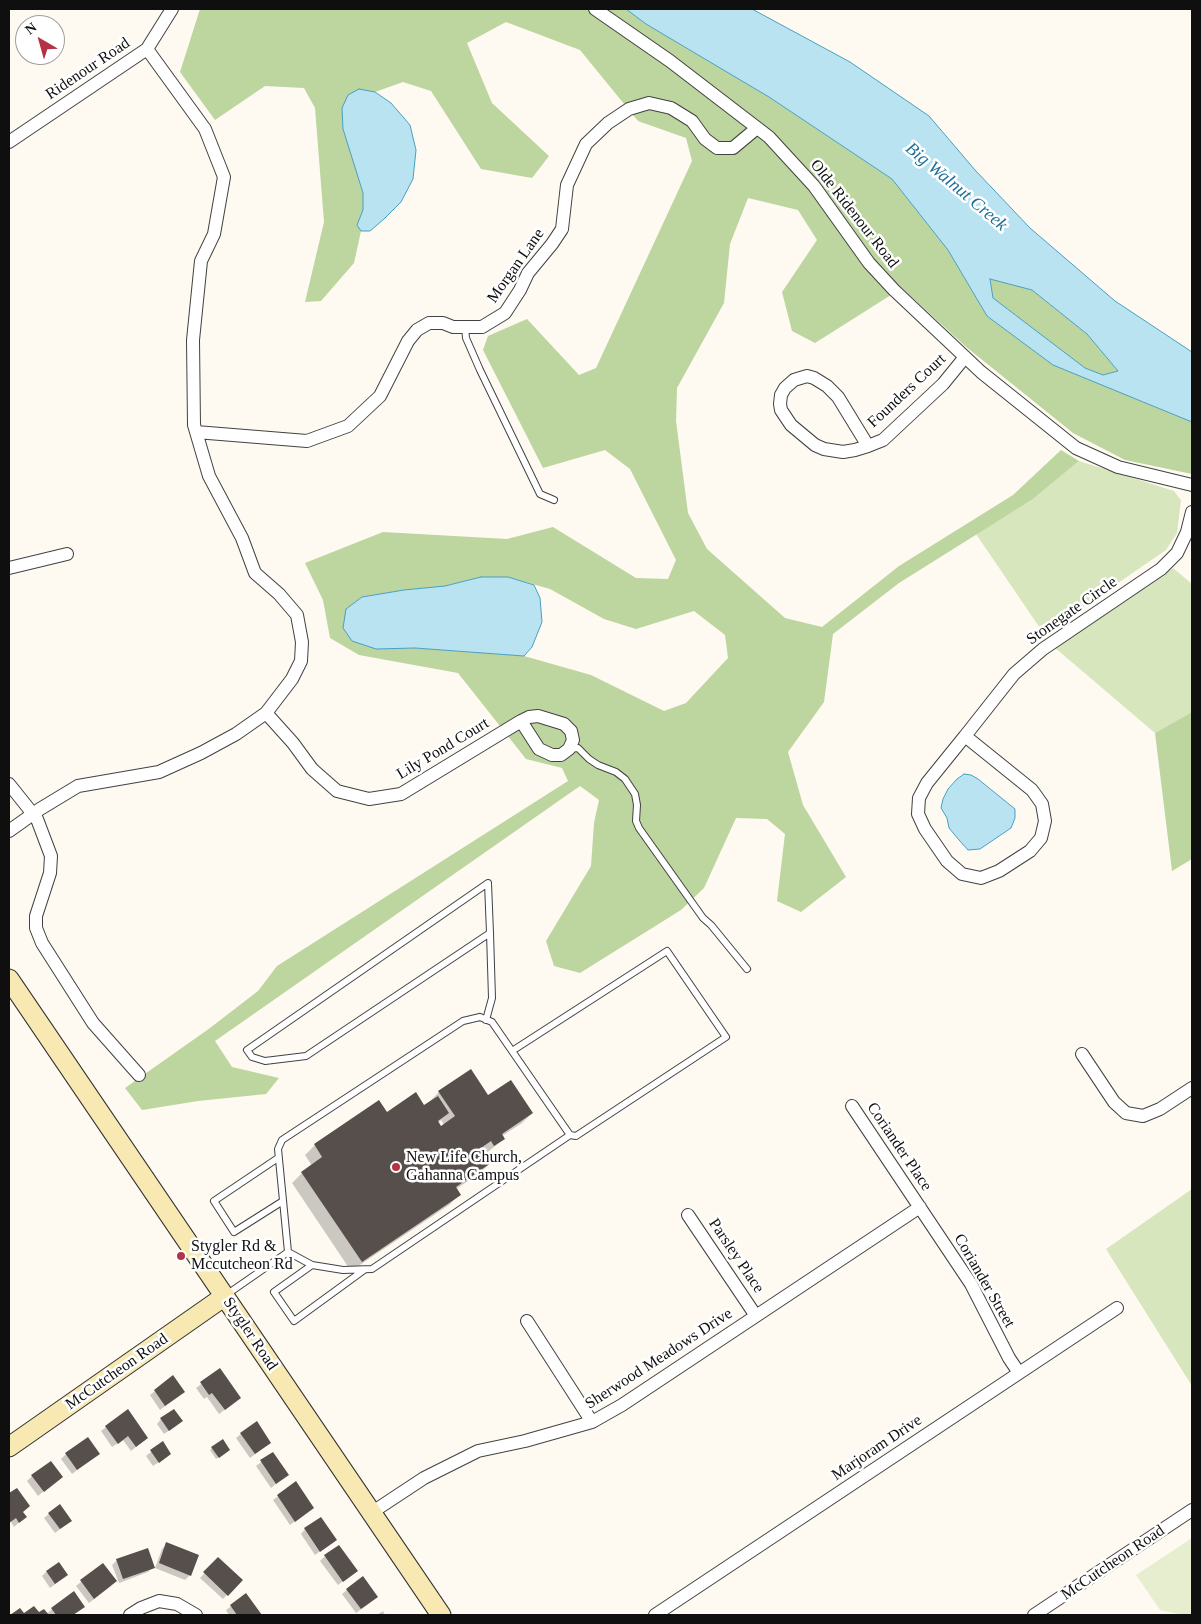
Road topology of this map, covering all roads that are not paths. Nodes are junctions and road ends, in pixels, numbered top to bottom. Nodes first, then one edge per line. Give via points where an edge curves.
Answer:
1 (172, 9) edge
2 (595, 9) edge
3 (147, 49) junction
4 (757, 128) junction
5 (9, 142) edge
6 (465, 327) junction
7 (965, 357) junction
8 (196, 432) junction
9 (868, 446) junction
10 (1192, 485) edge
11 (554, 500) dead end
12 (1192, 512) edge
13 (67, 554) dead end
14 (9, 568) edge
15 (266, 713) junction
16 (521, 721) junction
17 (965, 736) junction
18 (569, 749) junction
19 (9, 784) edge
20 (33, 814) junction
21 (9, 831) edge
22 (490, 933) junction
23 (747, 969) dead end
24 (9, 979) edge
25 (486, 1020) junction
26 (512, 1051) junction
27 (1082, 1054) dead end
28 (139, 1075) dead end
29 (1192, 1088) edge
30 (852, 1106) dead end
31 (570, 1135) junction
32 (278, 1158) junction
33 (283, 1201) junction
34 (920, 1207) junction
35 (688, 1215) dead end
36 (288, 1252) junction
37 (312, 1265) junction
38 (364, 1270) junction
39 (225, 1296) junction
40 (1117, 1308) dead end
41 (756, 1316) junction
42 (527, 1321) dead end
43 (1019, 1373) junction
44 (592, 1422) junction
45 (9, 1448) edge
46 (1192, 1510) edge
47 (371, 1513) junction
48 (130, 1615) edge
49 (196, 1615) edge
50 (441, 1615) edge
51 (655, 1615) edge
52 (1034, 1615) edge

1 - 3 street, Ridenour Road
2 - 4 street, Olde Ridenour Road
3 - 5 street, Ridenour Road
3 - 8 street via 205,128 224,178 214,234 201,261 193,340
4 - 6 street, Morgan Lane via 733,148 717,148 705,139 692,121 671,108 649,103 629,108 586,144 567,185 562,228 528,273 505,313 482,327
4 - 7 street, Olde Ridenour Road via 814,186 869,263
6 - 8 street, Morgan Lane via 429,323 417,330 380,396 348,426 307,441
6 - 11 lane via 466,338 480,370 540,494
7 - 9 street, Founders Court via 943,384 883,440
7 - 10 street, Olde Ridenour Road via 1076,448 1118,467
8 - 15 street via 210,476 242,538 255,573 280,594 297,615 302,642 300,661 292,679
9 - 9 street, Founders Court via 838,397 827,386 807,376 794,380 785,388 781,410 806,439 824,449 843,452
12 - 17 street, Stonegate Circle via 1177,553 1161,569 1042,649 1014,674
13 - 14 street
15 - 16 street, Lily Pond Court via 312,770 337,791 369,799 401,794
15 - 20 street via 236,734 159,772 78,786
16 - 18 street via 539,749 552,755
16 - 18 street, Lily Pond Court via 538,716 564,724 571,731 573,740
17 - 17 street, Stonegate Circle via 1032,790 1042,804 1046,822 1041,838 1030,852 999,872 981,878 962,874 947,861 918,814 919,798 927,783
18 - 23 lane via 578,748 598,765 625,779 635,794 639,828 703,918
19 - 20 street
20 - 21 street
20 - 28 street via 51,856 50,873 36,916 36,928 42,943 93,1023
22 - 22 lane via 488,883 247,1050 252,1057 265,1061 306,1056
22 - 25 lane via 492,998
24 - 39 main road, Stygler Road
25 - 26 lane via 492,1022
25 - 32 lane via 480,1017 463,1021 282,1140
26 - 31 lane
26 - 31 lane via 667,951 726,1037 576,1136
27 - 29 street via 1114,1102 1126,1113 1143,1116
30 - 34 street, Coriander Place
31 - 38 lane via 372,1269
32 - 33 lane
32 - 33 lane via 214,1201 234,1232
33 - 36 lane
34 - 41 street, Sherwood Meadows Drive
34 - 43 street, Coriander Street via 971,1284
35 - 41 street, Parsley Place
36 - 37 lane
36 - 39 lane
37 - 38 lane
37 - 38 lane via 274,1292 294,1321
39 - 45 main road, McCutcheon Road
39 - 47 main road, Stygler Road
40 - 43 street, Marjoram Drive
41 - 44 street, Sherwood Meadows Drive
42 - 44 street
43 - 51 street, Marjoram Drive
44 - 47 street, Sherwood Meadows Drive via 478,1451 424,1478
46 - 52 street, McCutcheon Road
47 - 50 main road, Stygler Road
48 - 49 street via 159,1601 177,1604

